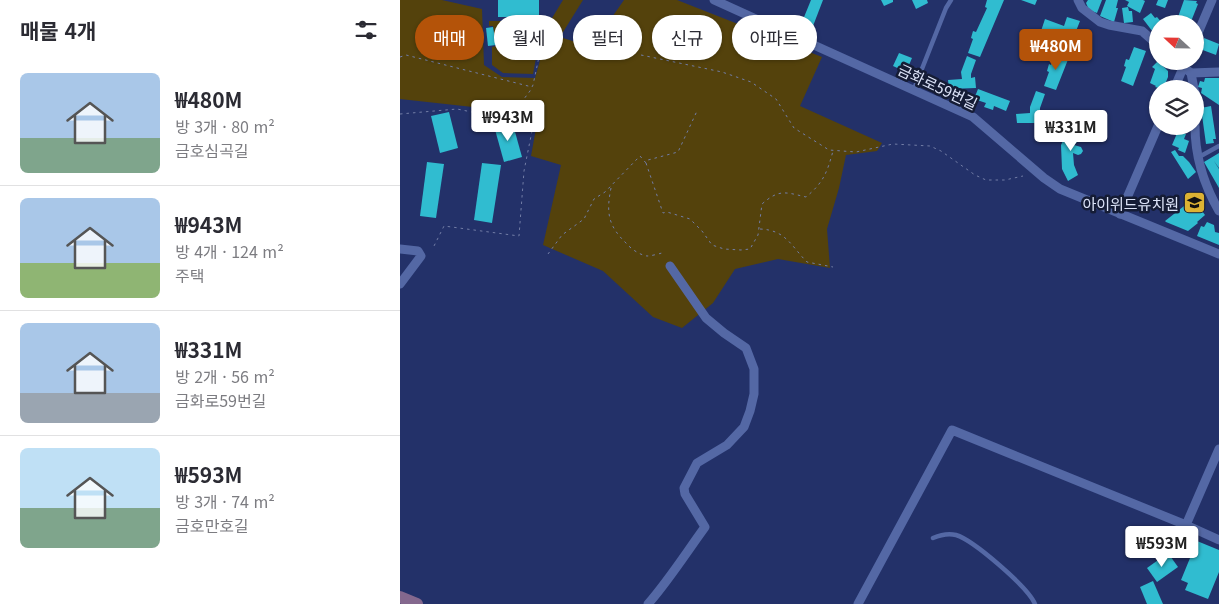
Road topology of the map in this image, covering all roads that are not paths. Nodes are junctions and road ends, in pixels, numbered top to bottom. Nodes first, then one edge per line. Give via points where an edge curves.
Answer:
1 (714, 0) edge
2 (951, 0) edge
3 (1078, 0) edge
4 (1212, 0) edge
5 (1204, 19) edge
6 (1149, 37) edge
7 (1204, 69) edge
8 (1219, 72) edge
9 (914, 89) junction
10 (1154, 135) edge
11 (1196, 135) edge
12 (1219, 146) edge
13 (1199, 157) junction
14 (1219, 211) edge
15 (1120, 214) junction
16 (400, 249) edge
17 (1219, 254) edge
18 (670, 266) dead end
19 (400, 284) edge
20 (1219, 449) edge
21 (1186, 525) junction
22 (932, 538) dead end
23 (1219, 540) edge
24 (400, 597) edge
25 (417, 604) edge
26 (648, 604) edge
27 (858, 604) edge
28 (1035, 604) edge

1 - 9 street, 금화로59번길
2 - 9 lane
3 - 6 street via 1082,8 1100,22 1142,31
4 - 5 street
7 - 8 street
9 - 15 street, 금화로59번길 via 973,117 1060,189
10 - 15 street
11 - 13 street
12 - 13 lane
13 - 14 street via 1208,192
15 - 17 street, 금화로59번길
16 - 19 street via 418,251 421,256
18 - 26 street via 706,318 746,348 754,369 754,394 744,427 728,445 697,463 689,478 685,494 705,527 666,584
20 - 21 street
21 - 23 street
21 - 27 street via 952,430
22 - 28 lane via 949,534 968,541 1018,582
24 - 25 street

